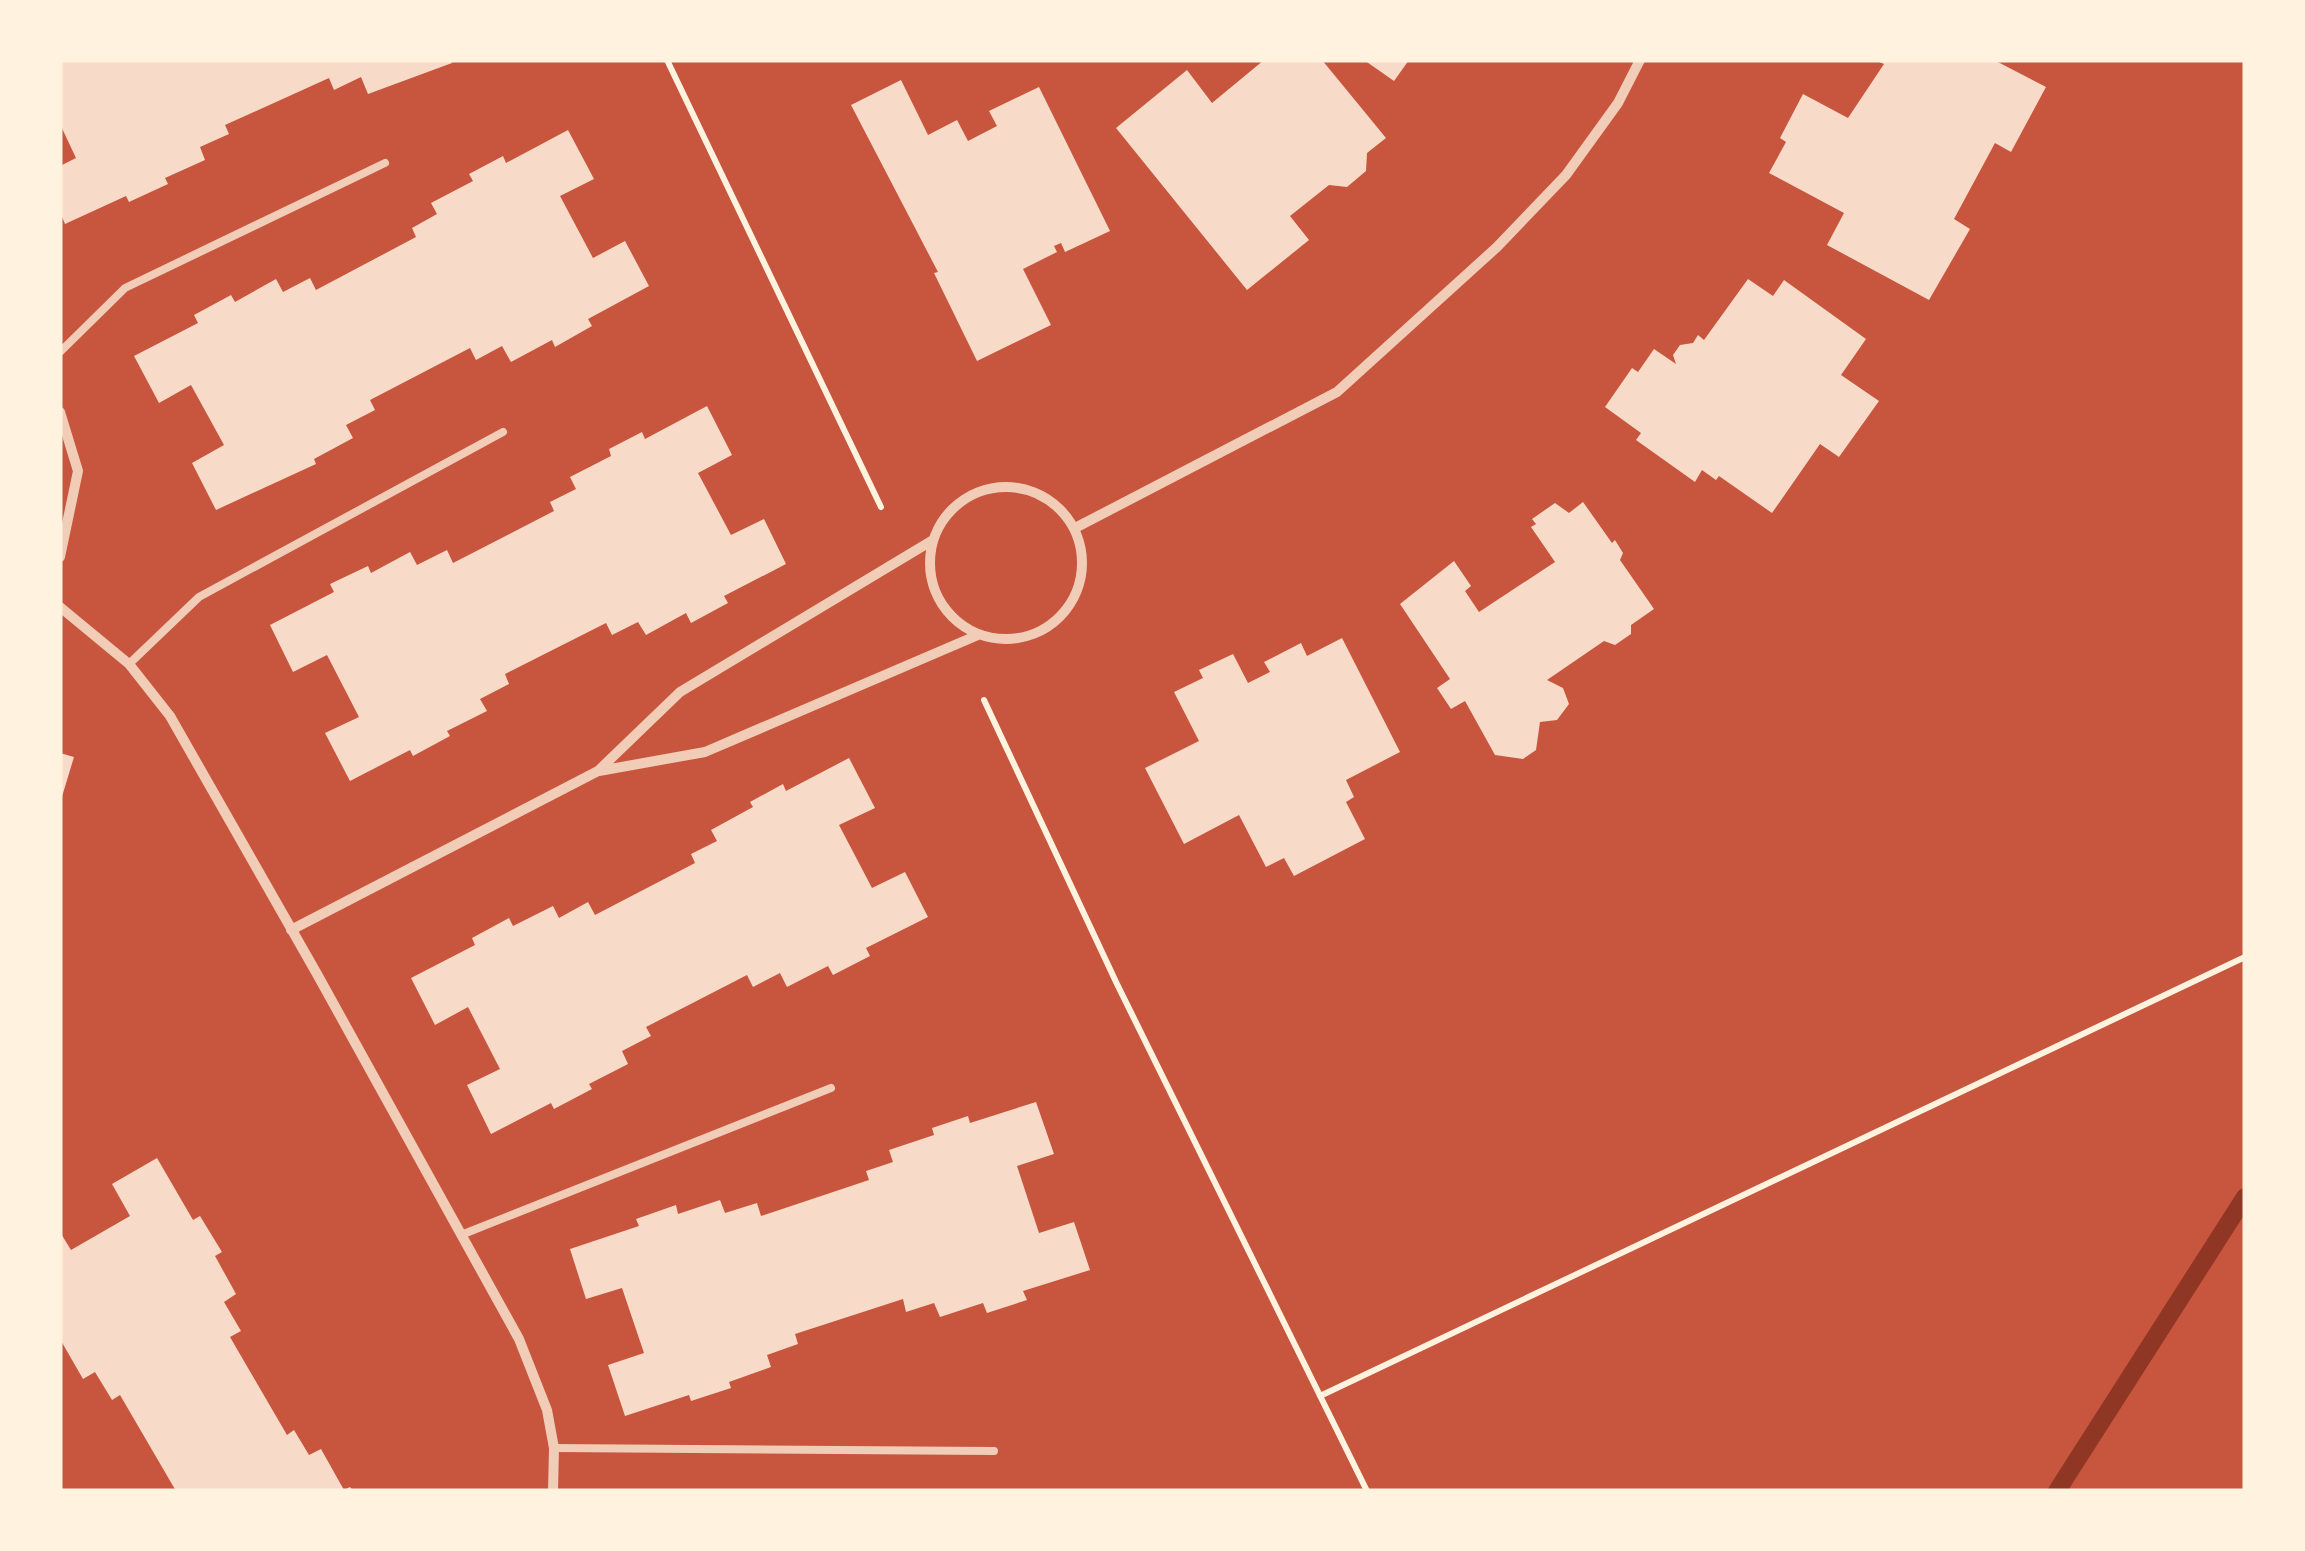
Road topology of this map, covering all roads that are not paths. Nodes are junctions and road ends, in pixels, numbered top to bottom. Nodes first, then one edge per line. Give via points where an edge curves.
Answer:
1 (1640, 60) edge
2 (385, 163) dead end
3 (60, 352) edge
4 (60, 412) edge
5 (503, 432) dead end
6 (1075, 528) junction
7 (933, 540) junction
8 (60, 557) edge
9 (60, 607) edge
10 (978, 635) junction
11 (129, 664) junction
12 (598, 771) junction
13 (292, 930) junction
14 (831, 1088) dead end
15 (461, 1235) junction
16 (554, 1448) junction
17 (994, 1452) dead end
18 (553, 1491) edge

1 - 6 street via 1566,175 1337,392
2 - 3 lane via 125,288
4 - 8 street via 78,471
5 - 11 lane via 199,597
6 - 7 street via 1038,492 987,488 945,517
6 - 10 street via 1083,574 1064,614 1024,638
7 - 10 street via 932,586 958,624
7 - 12 street via 680,692
9 - 11 street
10 - 12 street via 705,752
11 - 13 street via 170,716
12 - 13 street
13 - 15 street
14 - 15 lane
15 - 16 street via 519,1339
16 - 17 lane
16 - 18 street

